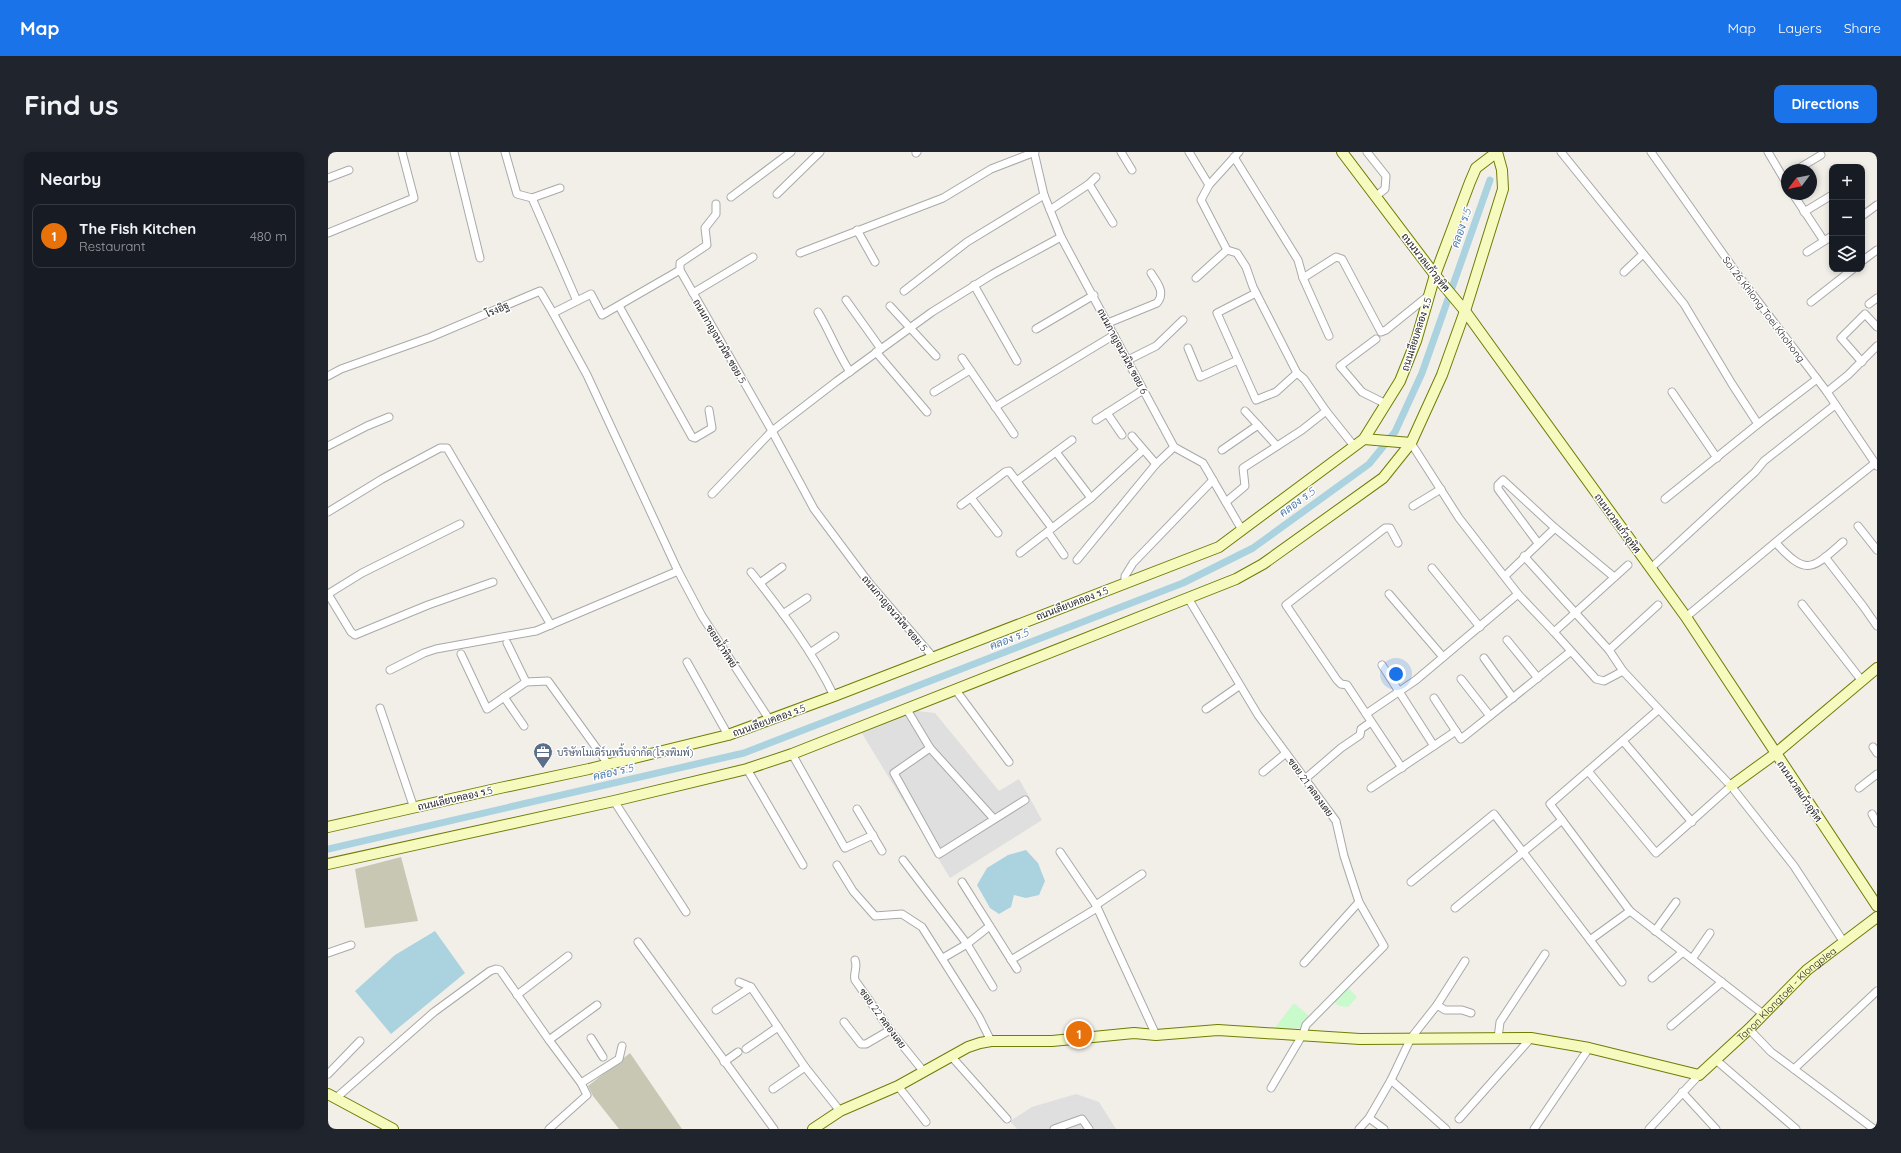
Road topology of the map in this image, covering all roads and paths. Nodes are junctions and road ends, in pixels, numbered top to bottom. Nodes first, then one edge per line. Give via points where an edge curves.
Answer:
1 (402, 152) edge
2 (454, 152) edge
3 (507, 152) edge
4 (791, 152) edge
5 (820, 152) edge
6 (1035, 152) edge
7 (1121, 152) edge
8 (1189, 152) edge
9 (1342, 152) edge
10 (1367, 152) edge
11 (1497, 152) edge
12 (1561, 152) edge
13 (1651, 152) edge
14 (1768, 152) edge
15 (1237, 155) edge
16 (1821, 156) dead end
17 (1807, 164) edge
18 (349, 170) dead end
19 (1132, 170) dead end
20 (1781, 172) edge
21 (328, 178) edge
22 (1096, 178) dead end
23 (1089, 184) junction
24 (1209, 185) junction
25 (560, 188) dead end
26 (777, 194) dead end
27 (1044, 195) junction
28 (731, 197) dead end
29 (1375, 197) junction
30 (1829, 197) edge
31 (532, 198) junction
32 (1797, 200) edge
33 (716, 204) dead end
34 (1877, 205) edge
35 (1050, 210) junction
36 (1804, 212) junction
37 (1865, 214) edge
38 (1113, 223) dead end
39 (858, 230) junction
40 (328, 233) edge
41 (1061, 238) junction
42 (1829, 238) edge
43 (1824, 241) junction
44 (1226, 250) junction
45 (1877, 250) edge
46 (1807, 252) dead end
47 (800, 253) dead end
48 (1643, 254) junction
49 (753, 257) dead end
50 (480, 258) dead end
51 (1865, 260) edge
52 (875, 262) dead end
53 (680, 270) junction
54 (1624, 272) dead end
55 (1849, 272) edge
56 (1151, 273) dead end
57 (1434, 275) junction
58 (1196, 278) dead end
59 (1303, 278) junction
60 (974, 285) junction
61 (904, 291) dead end
62 (693, 293) junction
63 (1256, 293) junction
64 (1094, 295) junction
65 (1428, 296) junction
66 (1877, 298) edge
67 (846, 300) dead end
68 (577, 301) junction
69 (1810, 302) dead end
70 (1869, 304) dead end
71 (619, 306) junction
72 (890, 306) dead end
73 (1465, 311) junction
74 (553, 312) junction
75 (818, 312) dead end
76 (1183, 320) dead end
77 (1108, 323) junction
78 (1877, 327) edge
79 (910, 328) junction
80 (1036, 328) dead end
81 (1114, 335) junction
82 (1329, 336) dead end
83 (1376, 339) dead end
84 (1877, 346) edge
85 (1188, 348) dead end
86 (879, 351) junction
87 (936, 356) dead end
88 (962, 358) dead end
89 (1128, 360) junction
90 (1238, 360) junction
91 (1017, 361) dead end
92 (1862, 362) junction
93 (970, 370) junction
94 (850, 372) junction
95 (1297, 373) junction
96 (328, 376) edge
97 (1817, 379) junction
98 (1143, 390) junction
99 (934, 392) dead end
100 (1672, 392) dead end
101 (1827, 392) junction
102 (1386, 404) junction
103 (1835, 405) junction
104 (995, 407) junction
105 (709, 410) dead end
106 (1245, 411) dead end
107 (1326, 411) junction
108 (927, 412) dead end
109 (1107, 413) junction
110 (389, 417) dead end
111 (1096, 420) dead end
112 (1758, 424) junction
113 (1258, 425) junction
114 (772, 431) junction
115 (1014, 434) dead end
116 (1122, 435) dead end
117 (1132, 436) dead end
118 (1364, 439) junction
119 (1072, 440) dead end
120 (1411, 443) junction
121 (328, 446) edge
122 (1277, 446) junction
123 (1354, 446) junction
124 (1174, 447) junction
125 (1143, 450) junction
126 (1222, 450) dead end
127 (1056, 452) junction
128 (1717, 458) junction
129 (1156, 464) junction
130 (1876, 465) edge
131 (1018, 480) junction
132 (1213, 480) junction
133 (1441, 489) junction
134 (712, 494) dead end
135 (971, 498) junction
136 (1091, 498) junction
137 (1665, 499) dead end
138 (1226, 502) junction
139 (961, 505) dead end
140 (1414, 506) dead end
141 (328, 512) edge
142 (460, 524) dead end
143 (1858, 526) dead end
144 (1555, 528) junction
145 (1050, 530) junction
146 (1242, 530) junction
147 (998, 533) dead end
148 (1843, 542) dead end
149 (1398, 543) dead end
150 (1538, 543) junction
151 (1776, 543) junction
152 (1877, 550) edge
153 (1020, 553) dead end
154 (1064, 555) dead end
155 (1524, 556) junction
156 (1825, 557) junction
157 (1077, 560) dead end
158 (1628, 565) dead end
159 (782, 567) dead end
160 (1432, 568) dead end
161 (1651, 568) junction
162 (678, 571) junction
163 (751, 572) dead end
164 (1505, 576) junction
165 (1614, 576) junction
166 (493, 582) dead end
167 (760, 583) junction
168 (1125, 583) junction
169 (328, 594) edge
170 (1389, 594) dead end
171 (1518, 594) junction
172 (807, 598) dead end
173 (1188, 598) junction
174 (1802, 604) dead end
175 (1658, 605) dead end
176 (1575, 611) junction
177 (783, 614) junction
178 (1686, 617) junction
179 (551, 624) junction
180 (1877, 626) edge
181 (1480, 627) junction
182 (1554, 632) junction
183 (835, 636) dead end
184 (1507, 640) dead end
185 (507, 643) dead end
186 (1609, 650) junction
187 (1570, 652) junction
188 (810, 653) junction
189 (461, 654) dead end
190 (933, 657) junction
191 (1443, 657) junction
192 (1484, 658) dead end
193 (687, 662) dead end
194 (1382, 666) dead end
195 (1877, 668) edge
196 (390, 670) dead end
197 (1623, 671) junction
198 (1538, 678) junction
199 (1461, 679) dead end
200 (1862, 681) junction
201 (526, 682) junction
202 (1239, 686) junction
203 (955, 689) junction
204 (1399, 692) junction
205 (834, 696) junction
206 (504, 697) junction
207 (1434, 698) dead end
208 (1513, 698) junction
209 (380, 708) dead end
210 (906, 708) junction
211 (1206, 709) dead end
212 (1658, 710) junction
213 (1366, 714) junction
214 (1490, 716) junction
215 (769, 719) junction
216 (1371, 722) junction
217 (524, 726) dead end
218 (1456, 731) junction
219 (728, 735) junction
220 (1623, 741) junction
221 (1434, 746) junction
222 (930, 748) junction
223 (1286, 753) junction
224 (792, 754) junction
225 (1775, 754) junction
226 (1009, 762) dead end
227 (608, 764) junction
228 (1402, 768) junction
229 (747, 769) junction
230 (1588, 771) junction
231 (1263, 772) dead end
232 (1877, 774) edge
233 (1304, 779) junction
234 (1731, 786) junction
235 (1371, 788) dead end
236 (1859, 788) dead end
237 (1024, 800) dead end
238 (614, 801) junction
239 (414, 808) junction
240 (857, 809) dead end
241 (1872, 814) dead end
242 (994, 819) junction
243 (1562, 820) junction
244 (1692, 822) junction
245 (1877, 823) edge
246 (328, 827) edge
247 (873, 835) junction
248 (882, 851) dead end
249 (1060, 852) dead end
250 (1523, 852) junction
251 (903, 860) dead end
252 (328, 864) edge
253 (803, 865) dead end
254 (837, 865) dead end
255 (1142, 874) dead end
256 (962, 882) dead end
257 (1411, 882) dead end
258 (1358, 902) junction
259 (1676, 902) dead end
260 (1877, 906) edge
261 (1096, 907) junction
262 (1455, 908) dead end
263 (1630, 911) junction
264 (686, 912) dead end
265 (1877, 917) edge
266 (986, 929) dead end
267 (1655, 931) junction
268 (1710, 933) dead end
269 (1590, 940) junction
270 (1843, 941) junction
271 (638, 942) dead end
272 (967, 944) junction
273 (351, 945) dead end
274 (1683, 952) junction
275 (328, 953) edge
276 (1545, 954) dead end
277 (568, 956) dead end
278 (943, 958) junction
279 (1692, 959) junction
280 (855, 960) dead end
281 (1011, 960) junction
282 (1465, 961) dead end
283 (1304, 963) dead end
284 (1017, 969) dead end
285 (1652, 978) dead end
286 (739, 982) dead end
287 (1622, 982) dead end
288 (1722, 982) junction
289 (751, 987) junction
290 (993, 987) dead end
291 (1877, 991) edge
292 (516, 995) junction
293 (597, 1005) dead end
294 (1437, 1005) junction
295 (716, 1010) dead end
296 (1472, 1013) dead end
297 (1763, 1014) junction
298 (844, 1022) dead end
299 (1671, 1026) dead end
300 (778, 1027) junction
301 (1748, 1029) junction
302 (890, 1030) junction
303 (1304, 1034) junction
304 (1156, 1035) junction
305 (591, 1038) dead end
306 (1411, 1038) junction
307 (1498, 1038) junction
308 (1531, 1038) junction
309 (549, 1040) junction
310 (360, 1041) dead end
311 (992, 1041) junction
312 (622, 1046) dead end
313 (1589, 1048) junction
314 (746, 1049) dead end
315 (738, 1052) dead end
316 (950, 1056) junction
317 (1716, 1060) junction
318 (606, 1062) junction
319 (724, 1062) junction
320 (805, 1067) junction
321 (1794, 1069) junction
322 (924, 1072) junction
323 (328, 1074) edge
324 (1699, 1075) junction
325 (1391, 1080) junction
326 (581, 1084) junction
327 (898, 1086) junction
328 (1271, 1088) dead end
329 (773, 1089) dead end
330 (1682, 1092) junction
331 (332, 1096) edge
332 (840, 1111) junction
333 (1369, 1118) junction
334 (1459, 1118) dead end
335 (1007, 1119) dead end
336 (926, 1122) dead end
337 (1651, 1128) edge
338 (393, 1129) edge
339 (549, 1129) edge
340 (774, 1129) edge
341 (814, 1129) edge
342 (1054, 1129) edge
343 (1090, 1129) edge
344 (1359, 1129) edge
345 (1384, 1129) edge
346 (1446, 1129) edge
347 (1535, 1129) edge
348 (1716, 1129) edge
349 (1796, 1129) edge
350 (1874, 1129) edge

1 - 40 street via 414,198
2 - 50 street
3 - 31 street via 518,194
4 - 28 street
5 - 26 street
6 - 27 street, ถนนกาญจนวนิช ซอย 6
6 - 39 street via 991,169 943,198
7 - 19 street
8 - 24 street
9 - 29 street, ถนนนวลแก้วอุทิศ
10 - 29 street via 1386,176 1385,190
11 - 57 street, ถนนเลียบคลอง ร.5 via 1476,168
11 - 73 street via 1502,170 1503,189
12 - 48 street
13 - 97 street, Soi 26 Khlong Toei Khohong via 1738,275
14 - 20 street
15 - 24 street
15 - 59 street via 1298,260
16 - 17 street
18 - 21 street
22 - 23 street
23 - 35 street
23 - 38 street
24 - 44 street via 1201,200
25 - 31 street
27 - 35 street, ถนนกาญจนวนิช ซอย 6
27 - 61 street via 967,242
29 - 57 street, ถนนนวลแก้วอุทิศ
30 - 36 street
31 - 68 street
32 - 36 street
33 - 53 street via 716,214 705,228 707,245 680,263
34 - 37 street
35 - 41 street, ถนนกาญจนวนิช ซอย 6
36 - 43 street
39 - 47 street
39 - 52 street
41 - 60 street
41 - 64 street, ถนนกาญจนวนิช ซอย 6
42 - 43 street
43 - 46 street
44 - 58 street
44 - 63 street via 1237,252
45 - 51 street
48 - 54 street
48 - 112 street via 1684,304
49 - 62 street
53 - 62 street, ถนนกาญจนวนิช ซอย 5
53 - 71 street
55 - 69 street
56 - 77 street via 1162,292 1157,303
57 - 65 street, ถนนเลียบคลอง ร.5
57 - 73 street, ถนนนวลแก้วอุทิศ
59 - 65 street via 1336,257 1342,259 1381,332
59 - 82 street
60 - 79 street
60 - 91 street
62 - 114 street, ถนนกาญจนวนิช ซอย 5
63 - 90 street via 1217,313
63 - 95 street
64 - 77 street, ถนนกาญจนวนิช ซอย 6
64 - 80 street
65 - 102 street, ถนนเลียบคลอง ร.5 via 1416,341 1400,381
66 - 70 street
67 - 86 street
68 - 71 street via 591,294 602,315
68 - 74 street
71 - 105 street via 693,438 712,428
72 - 79 street
73 - 120 street via 1442,375
73 - 161 street, ถนนนวลแก้วอุทิศ
74 - 96 street, โรงอิฐ via 540,291 431,337
74 - 162 street, ซอยน้ำทิพย์ via 587,375
75 - 94 street via 829,330 837,352
76 - 89 street via 1156,346
77 - 81 street, ถนนกาญจนวนิช ซอย 6
78 - 92 street via 1865,314 1841,338
79 - 86 street
79 - 87 street
81 - 89 street, ถนนกาญจนวนิช ซอย 6
81 - 104 street
83 - 102 street via 1340,366 1362,392
84 - 92 street
85 - 90 street via 1200,377
86 - 94 street
86 - 108 street
88 - 93 street
89 - 98 street, ถนนกาญจนวนิช ซอย 6
90 - 95 street via 1256,400 1276,392
92 - 101 street
93 - 99 street
93 - 104 street
94 - 114 street
95 - 107 street
97 - 101 street, Soi 26 Khlong Toei Khohong
97 - 112 street
98 - 109 street
98 - 124 street, ถนนกาญจนวนิช ซอย 6
100 - 128 street
101 - 103 street, Soi 26 Khlong Toei Khohong
102 - 118 street, ถนนเลียบคลอง ร.5
103 - 130 street, Soi 26 Khlong Toei Khohong
103 - 161 street via 1760,464 1755,472
104 - 115 street
106 - 113 street
107 - 122 street
107 - 123 street
109 - 111 street
109 - 116 street
110 - 121 street
112 - 128 street
113 - 122 street
113 - 126 street
114 - 134 street
114 - 190 street, ถนนกาญจนวนิช ซอย 5 via 814,509 870,584
117 - 125 street
118 - 120 street
118 - 123 street, ถนนเลียบคลอง ร.5
119 - 127 street
120 - 133 street
120 - 173 street via 1382,478 1263,564 1236,579
122 - 138 street via 1243,468 1245,486
123 - 146 street, ถนนเลียบคลอง ร.5
124 - 129 street
124 - 132 street via 1203,463
125 - 129 street
125 - 136 street
127 - 131 street
127 - 136 street
128 - 137 street
129 - 157 street
130 - 151 street
131 - 135 street via 1012,473 1005,472
131 - 145 street
132 - 138 street
132 - 168 street via 1133,563 1124,576
133 - 140 street
133 - 164 street
135 - 139 street
135 - 147 street
136 - 145 street
138 - 146 street
141 - 179 street via 414,461 440,448 447,448
142 - 169 street via 358,575
143 - 152 street
144 - 150 street
144 - 150 street via 1503,480 1500,482 1498,489
144 - 165 street
145 - 153 street
145 - 154 street
146 - 168 street, ถนนเลียบคลอง ร.5 via 1219,547
148 - 156 street
149 - 213 street via 1390,528 1385,528 1286,605 1338,680 1341,684 1347,685
150 - 155 street
151 - 156 street via 1791,558 1805,565 1814,566
151 - 178 street
155 - 164 street
155 - 176 street
156 - 180 street
158 - 165 street
159 - 167 street
160 - 181 street
161 - 178 street, ถนนนวลแก้วอุทิศ
162 - 179 street
162 - 215 street, ซอยน้ำทิพย์ via 702,616
163 - 167 street
164 - 171 street
165 - 176 street
166 - 169 street via 355,634 351,632
167 - 177 street
168 - 190 street, ถนนเลียบคลอง ร.5
170 - 191 street
171 - 181 street
171 - 182 street
172 - 177 street
173 - 202 street, ซอย 21 คลองเตย
173 - 203 street
174 - 200 street
175 - 186 street
176 - 182 street
176 - 186 street
177 - 188 street
178 - 225 street, ถนนนวลแก้วอุทิศ
179 - 196 street via 523,634 436,649
181 - 191 street
182 - 187 street
183 - 188 street
184 - 198 street
185 - 201 street
186 - 197 street
187 - 197 street via 1600,681
187 - 198 street
188 - 205 street
189 - 206 street via 487,708
190 - 205 street, ถนนเลียบคลอง ร.5
191 - 204 street
192 - 208 street
193 - 219 street
194 - 204 street
195 - 200 street
197 - 212 street
198 - 208 street
199 - 214 street
200 - 225 street
201 - 206 street
201 - 227 street via 548,681
202 - 211 street
202 - 223 street, ซอย 21 คลองเตย
203 - 210 street
203 - 226 street
204 - 213 street
204 - 221 street
205 - 215 street, ถนนเลียบคลอง ร.5
206 - 217 street
207 - 218 street
208 - 214 street
209 - 239 street
210 - 222 street
210 - 224 street
212 - 220 street
212 - 234 street
213 - 216 street
214 - 218 street via 1462,739
215 - 219 street, ถนนเลียบคลอง ร.5
216 - 228 street
216 - 233 street via 1361,729 1360,735
218 - 221 street
219 - 227 street, ถนนเลียบคลอง ร.5
220 - 230 street
220 - 244 street
221 - 228 street
222 - 242 street
222 - 242 street via 894,773 939,854
223 - 231 street
223 - 233 street, ซอย 21 คลองเตย
224 - 229 street
224 - 247 street via 845,848
225 - 234 street
225 - 260 street, ถนนนวลแก้วอุทิศ
227 - 239 street, ถนนเลียบคลอง ร.5
228 - 235 street
229 - 238 street
229 - 253 street
230 - 243 street via 1550,804
230 - 244 street via 1656,853
232 - 236 street
233 - 258 street, ซอย 21 คลองเตย via 1336,821
234 - 244 street
234 - 270 street via 1794,866
237 - 242 street
238 - 252 street
238 - 264 street
239 - 246 street, ถนนเลียบคลอง ร.5
240 - 247 street
241 - 245 street
243 - 250 street
243 - 263 street
247 - 248 street
249 - 261 street
250 - 257 street via 1494,814
250 - 262 street
250 - 269 street
251 - 272 street
254 - 278 street via 874,916 902,914 912,920 922,927
255 - 261 street
256 - 281 street
258 - 283 street
258 - 303 street, ซอย 21 คลองเตย via 1384,946 1306,1025
259 - 267 street
261 - 281 street
261 - 304 street
263 - 267 street
263 - 269 street
265 - 270 street, Tanon Klongtoei - Klongplea
266 - 272 street
267 - 274 street
268 - 279 street
269 - 287 street
270 - 297 street, Tanon Klongtoei - Klongplea via 1808,970
271 - 319 street
272 - 278 street
272 - 290 street
273 - 275 street
274 - 279 street
274 - 285 street
276 - 307 street via 1500,1022
277 - 292 street
278 - 311 street
279 - 288 street
280 - 302 street, ซอย 22 คลองเตย via 855,980
281 - 284 street
282 - 294 street
286 - 289 street
288 - 297 street
288 - 299 street
289 - 295 street
289 - 300 street
291 - 321 street
292 - 309 street
292 - 331 street via 500,970 490,971 434,1012
293 - 309 street
294 - 296 street via 1445,1010
294 - 306 street
297 - 301 street, Tanon Klongtoei - Klongplea
298 - 302 street via 861,1044 866,1044
300 - 314 street
300 - 320 street
301 - 317 street, Tanon Klongtoei - Klongplea
301 - 321 street via 1771,1052
302 - 322 street, ซอย 22 คลองเตย
303 - 304 street via 1218,1030
303 - 306 street via 1360,1039
303 - 328 street
304 - 311 street via 1134,1033 1052,1040
305 - 318 street
306 - 307 street
306 - 325 street
307 - 308 street
308 - 313 street
308 - 334 street
309 - 326 street
310 - 323 street
311 - 316 street via 980,1043
312 - 318 street via 619,1059
313 - 324 street
313 - 347 street
315 - 319 street
316 - 322 street
316 - 335 street
317 - 324 street, Tanon Klongtoei - Klongplea
317 - 349 street
318 - 326 street
319 - 340 street
320 - 329 street
320 - 332 street
321 - 350 street
322 - 327 street
324 - 330 street
325 - 333 street
325 - 346 street
326 - 339 street via 587,1095
327 - 332 street
327 - 336 street
330 - 337 street
330 - 348 street
331 - 338 street
332 - 341 street
333 - 344 street
333 - 345 street
342 - 343 street via 1082,1119

